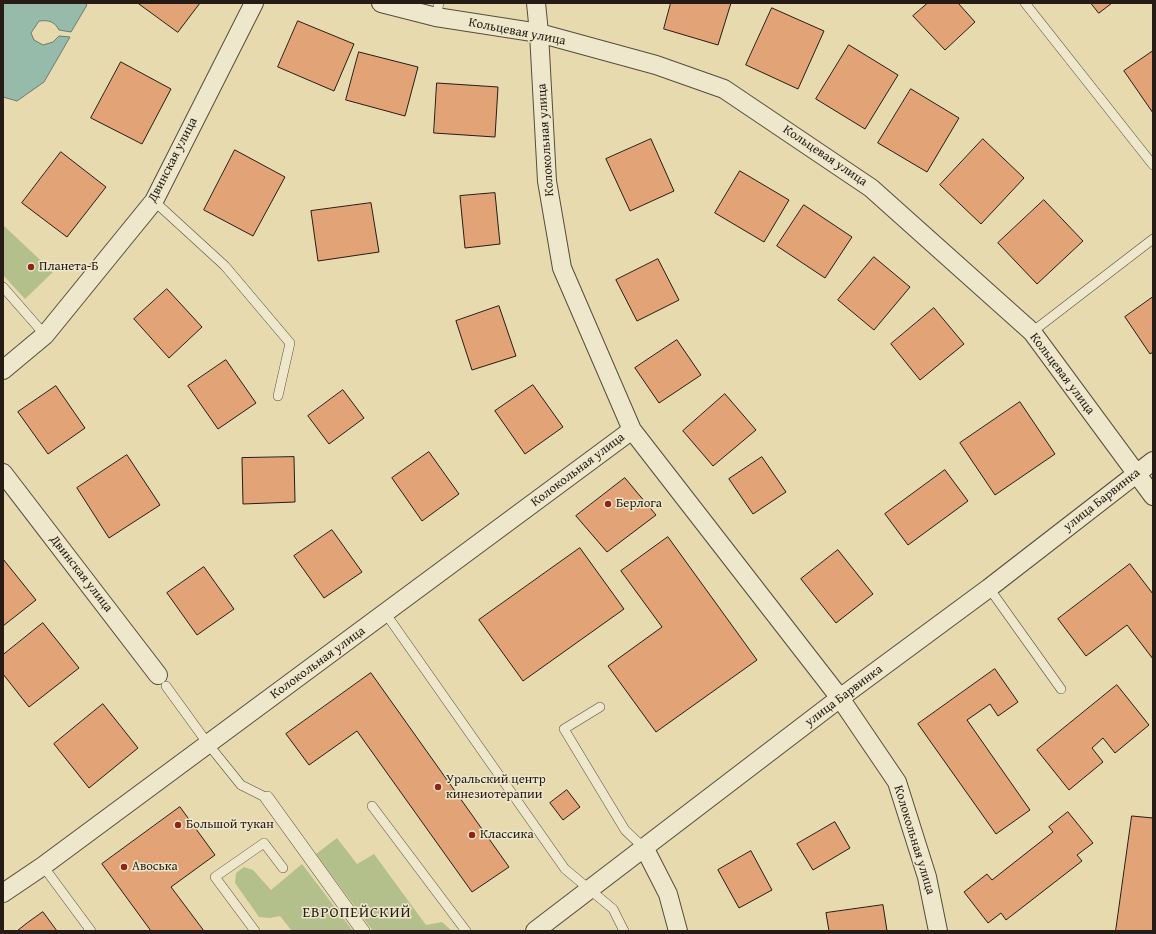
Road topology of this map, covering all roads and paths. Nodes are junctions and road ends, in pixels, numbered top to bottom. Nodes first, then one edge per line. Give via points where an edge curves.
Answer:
1 (254, 3) edge
2 (381, 3) edge
3 (536, 3) edge
4 (1025, 3) edge
5 (438, 10) edge
6 (539, 33) junction
7 (1153, 165) edge
8 (154, 201) junction
9 (1153, 239) edge
10 (3, 287) edge
11 (1032, 332) junction
12 (45, 334) junction
13 (3, 370) edge
14 (278, 396) dead end
15 (632, 430) junction
16 (1153, 461) edge
17 (3, 473) edge
18 (1136, 474) junction
19 (1153, 496) edge
20 (989, 588) junction
21 (386, 614) junction
22 (162, 680) joint
23 (1061, 689) dead end
24 (840, 698) junction
25 (600, 707) dead end
26 (208, 744) junction
27 (267, 798) joint
28 (372, 806) dead end
29 (645, 849) junction
30 (43, 866) junction
31 (283, 868) dead end
32 (589, 888) junction
33 (3, 893) edge
34 (92, 931) edge
35 (255, 931) edge
36 (362, 931) edge
37 (466, 931) edge
38 (535, 931) edge
39 (624, 931) edge
40 (678, 931) edge
41 (938, 931) edge

1 - 8 street, Двинская улица
2 - 5 street, Кольцевая улица
3 - 6 street, Колокольная улица
4 - 7 lane
5 - 6 street, Кольцевая улица
6 - 11 street, Кольцевая улица via 656,65 724,89 871,188
6 - 15 street, Колокольная улица via 548,181 562,268
8 - 12 street, Двинская улица
8 - 14 lane via 225,266 290,343
9 - 11 lane
10 - 12 lane
11 - 18 street, Кольцевая улица
12 - 13 street, Двинская улица
15 - 21 street, Колокольная улица
15 - 24 street, Колокольная улица
16 - 18 street, улица Барвинка
17 - 22 street, Двинская улица
18 - 19 street, Кольцевая улица
18 - 20 street, улица Барвинка
20 - 23 lane
20 - 24 street, улица Барвинка
21 - 26 street, Колокольная улица
21 - 32 lane via 565,869
22 - 26 lane
24 - 29 street, улица Барвинка
24 - 41 street, Колокольная улица via 897,782 927,877
25 - 29 lane via 564,729 625,830
26 - 27 lane via 241,785
26 - 30 street, Колокольная улица
27 - 36 street
28 - 37 lane
29 - 32 street, улица Барвинка
29 - 40 street via 668,894
30 - 33 street, Колокольная улица
30 - 34 lane
31 - 35 lane via 264,843 215,877
32 - 38 street, улица Барвинка
32 - 39 lane via 613,909

